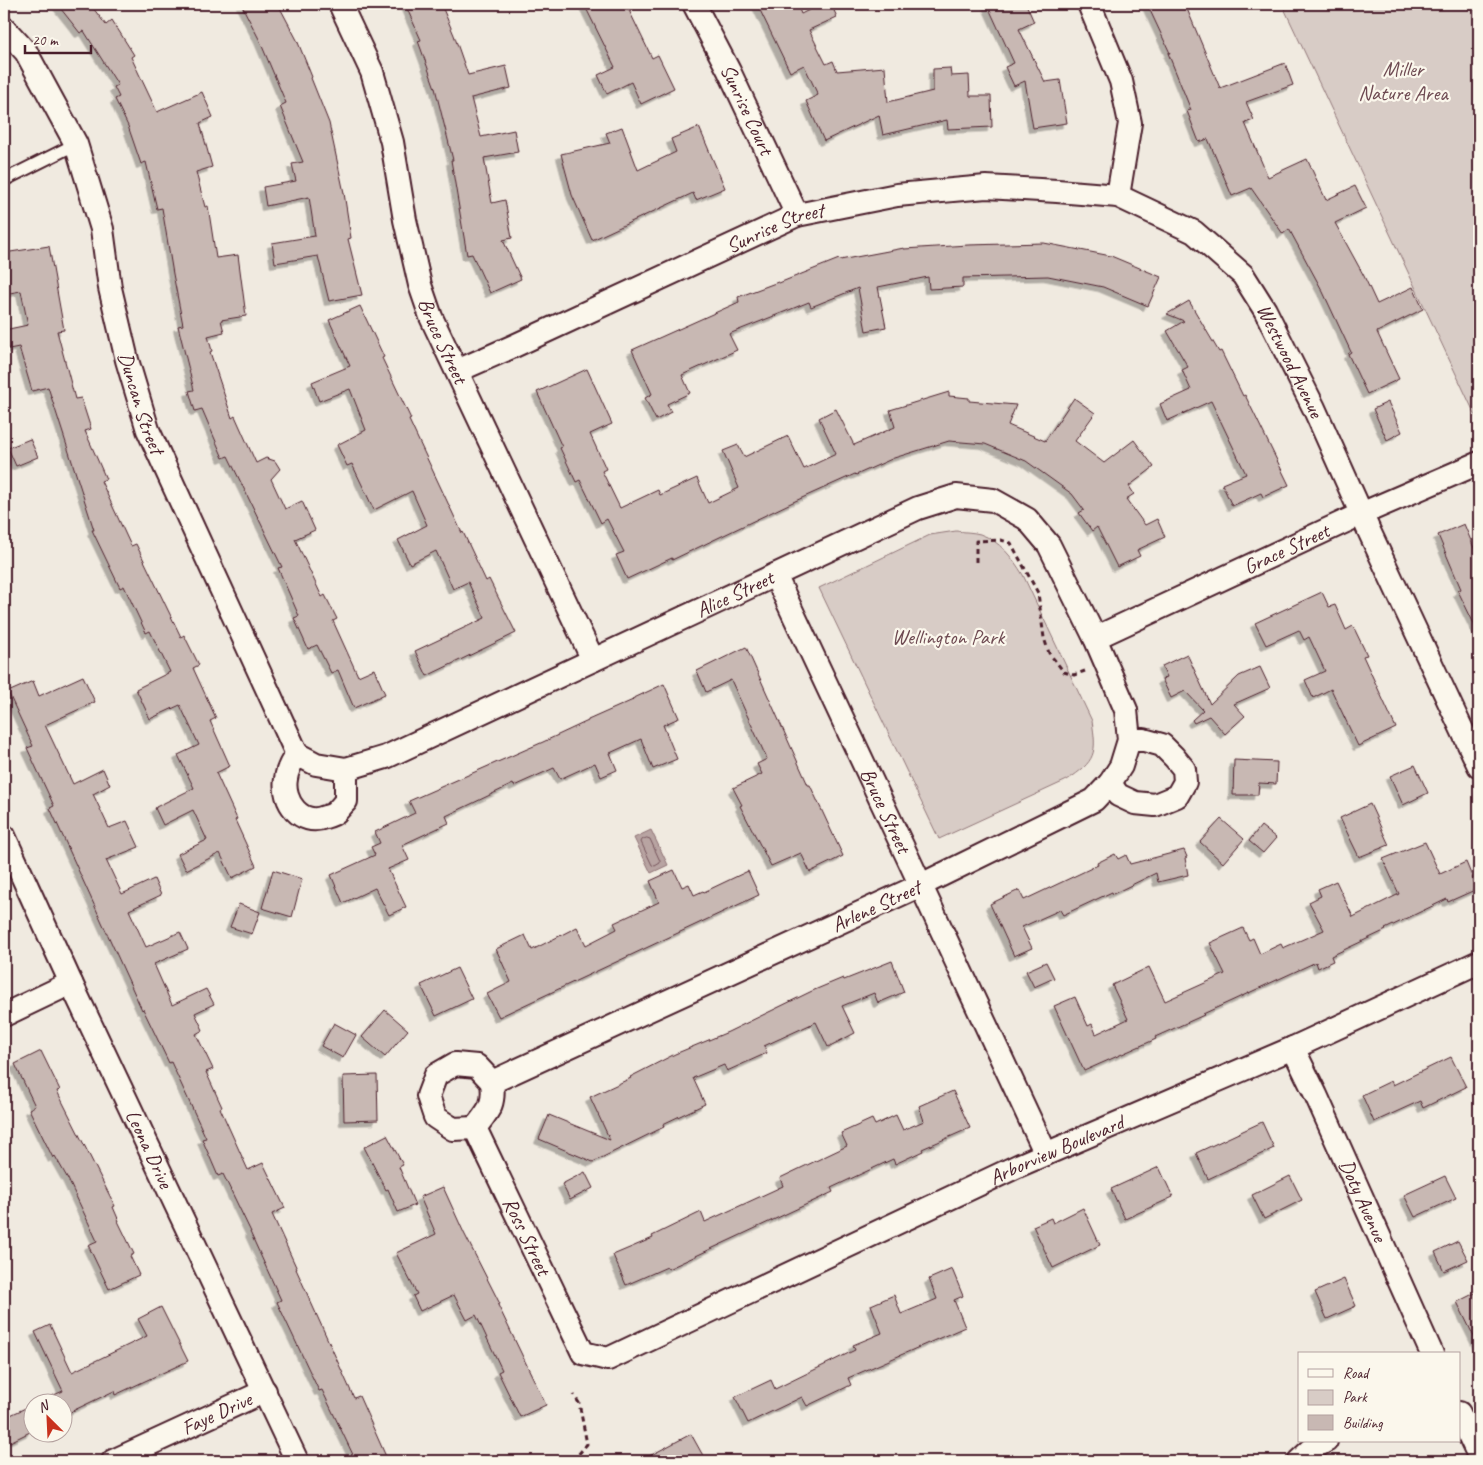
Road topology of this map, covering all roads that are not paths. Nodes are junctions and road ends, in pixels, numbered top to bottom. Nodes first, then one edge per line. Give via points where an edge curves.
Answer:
1 (340, 4) edge
2 (694, 4) edge
3 (1089, 4) edge
4 (4, 28) edge
5 (76, 144) junction
6 (4, 180) edge
7 (1118, 196) junction
8 (797, 215) junction
9 (457, 371) junction
10 (1479, 463) edge
11 (1362, 514) junction
12 (774, 575) junction
13 (1095, 638) junction
14 (593, 660) junction
15 (1129, 740) junction
16 (307, 759) junction
17 (1479, 766) edge
18 (346, 769) junction
19 (1110, 783) junction
20 (4, 836) edge
21 (921, 885) junction
22 (1479, 962) edge
23 (71, 983) junction
24 (4, 1015) edge
25 (1293, 1048) junction
26 (492, 1082) junction
27 (475, 1128) junction
28 (1046, 1154) junction
29 (637, 1346) joint
30 (1431, 1352) edge
31 (265, 1391) junction
32 (1460, 1416) edge
33 (1324, 1442) edge
34 (1479, 1456) edge
35 (114, 1461) edge
36 (297, 1461) edge
37 (1299, 1461) edge

1 - 9 street, Bruce Street via 372,72 392,142 420,285 431,317
2 - 8 street, Sunrise Court
3 - 7 street via 1121,80 1130,123
4 - 5 street, Duncan Street via 26,52
5 - 6 lane
5 - 16 street, Duncan Street via 102,229 110,288 148,430
7 - 8 street, Sunrise Street via 986,187 897,195
7 - 11 street, Westwood Avenue via 1194,232 1243,275 1266,310
8 - 9 street, Sunrise Street
9 - 14 street, Bruce Street
10 - 11 street, Grace Street
11 - 13 street, Grace Street
11 - 17 street, Westwood Avenue
12 - 13 street, Alice Street via 918,508 956,496 994,500 1027,519 1049,545
12 - 14 street, Alice Street
12 - 21 street, Bruce Street
13 - 15 street, Arlene Street via 1126,710
14 - 18 street, Alice Street via 386,757
15 - 19 street, Arlene Street via 1121,766
15 - 19 street via 1162,745 1184,769 1185,782 1177,796 1155,806 1135,803 1118,795
16 - 18 street, Alice Street
16 - 18 street via 290,765 286,780 292,808 303,818 319,820 334,814 346,800
19 - 21 street, Arlene Street via 1094,800
20 - 23 street, Leona Drive
21 - 26 street, Arlene Street
21 - 28 street, Bruce Street
22 - 25 street, Arborview Boulevard
23 - 24 street
23 - 31 street, Leona Drive
25 - 28 street, Arborview Boulevard
25 - 30 street, Doty Avenue
26 - 27 street via 494,1097
26 - 27 street via 477,1066 455,1064 436,1075 428,1096 435,1117 453,1129
27 - 29 street, Ross Street via 583,1353 608,1359
28 - 29 street, Arborview Boulevard
31 - 35 street, Faye Drive
31 - 36 street, Leona Drive
32 - 34 street
33 - 37 street

